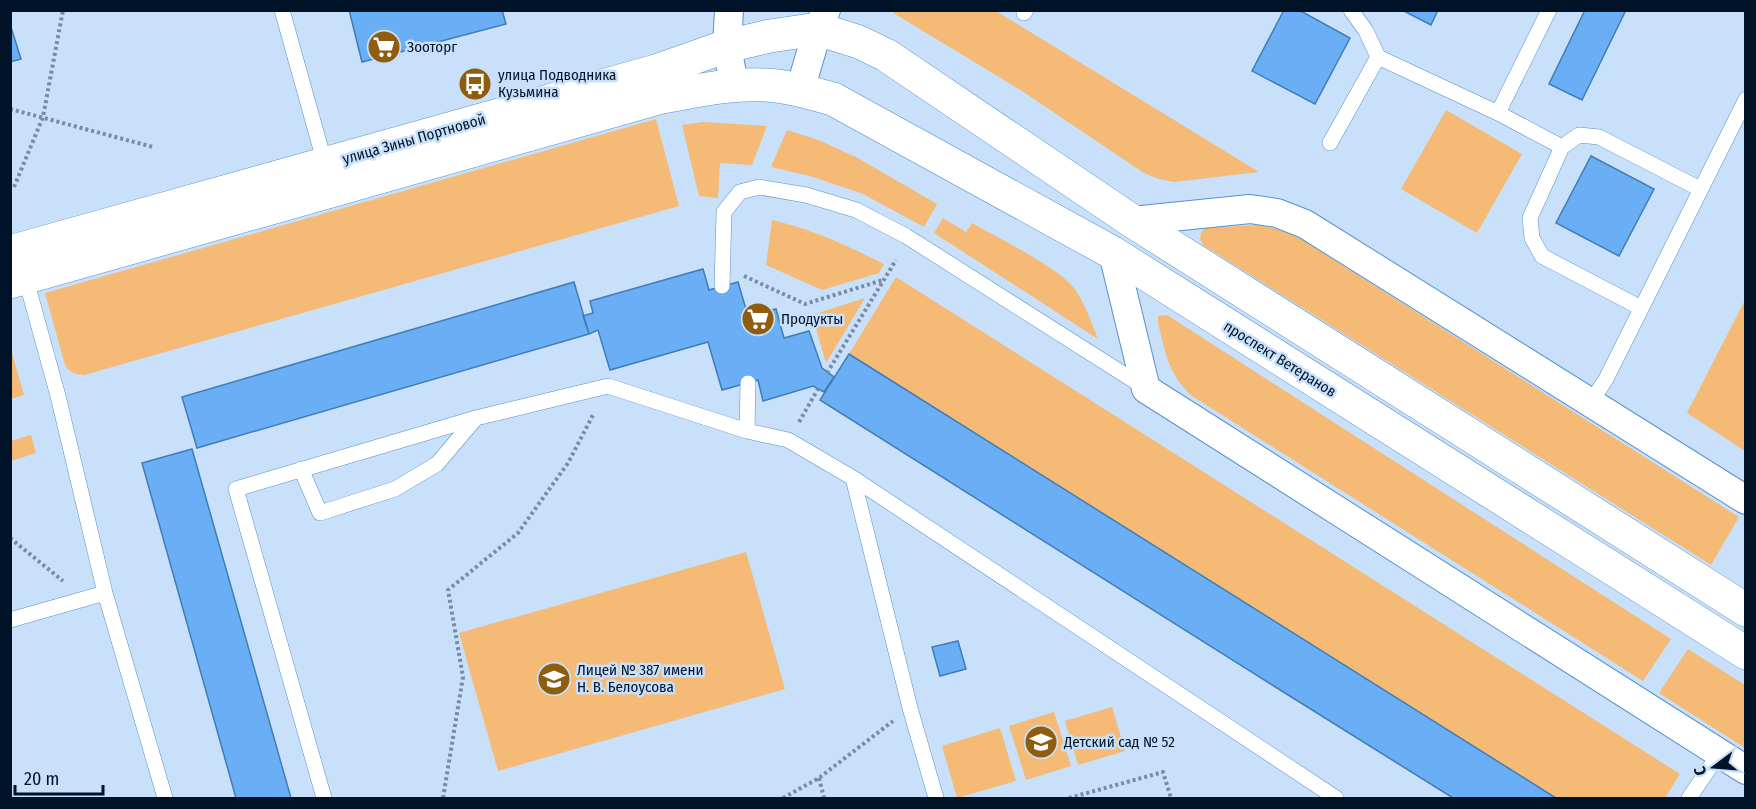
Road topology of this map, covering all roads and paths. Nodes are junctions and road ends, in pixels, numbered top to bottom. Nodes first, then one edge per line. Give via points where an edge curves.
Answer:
1 (63, 10) edge
2 (282, 10) edge
3 (729, 10) edge
4 (1351, 10) edge
5 (1549, 10) edge
6 (822, 20) edge
7 (727, 46) junction
8 (1378, 57) junction
9 (734, 85) junction
10 (800, 90) junction
11 (1746, 99) edge
12 (10, 110) edge
13 (1498, 113) junction
14 (43, 117) junction
15 (1329, 143) dead end
16 (153, 147) dead end
17 (1562, 147) junction
18 (325, 164) junction
19 (14, 187) dead end
20 (1700, 189) junction
21 (1132, 221) junction
22 (1113, 253) junction
23 (896, 260) dead end
24 (16, 265) edge
25 (723, 267) junction
26 (883, 280) junction
27 (722, 286) dead end
28 (1641, 308) junction
29 (827, 373) dead end
30 (748, 383) dead end
31 (608, 386) junction
32 (818, 389) dead end
33 (1146, 389) junction
34 (1591, 402) junction
35 (476, 418) junction
36 (747, 431) junction
37 (788, 440) junction
38 (300, 469) junction
39 (853, 478) junction
40 (1746, 500) edge
41 (10, 538) edge
42 (105, 593) junction
43 (84, 599) junction
44 (1746, 610) edge
45 (10, 620) edge
46 (1746, 653) edge
47 (910, 708) junction
48 (1719, 754) junction
49 (1746, 770) edge
50 (819, 778) junction
51 (165, 798) edge
52 (324, 798) edge
53 (443, 798) edge
54 (783, 798) edge
55 (824, 798) edge
56 (936, 798) edge
57 (1069, 798) edge
58 (1171, 798) edge
59 (1336, 798) edge
60 (1689, 798) edge

1 - 14 path
2 - 18 lane
3 - 7 street
4 - 8 lane via 1366,30
5 - 13 lane
6 - 7 main road, улица Зины Портновой
6 - 10 street
6 - 21 main road via 886,56
7 - 9 street
7 - 18 main road, улица Зины Портновой via 645,74
8 - 13 lane
8 - 15 lane
9 - 10 main road, улица Зины Портновой
9 - 24 main road, улица Зины Портновой via 662,97
10 - 22 main road, проспект Ветеранов via 833,99
11 - 20 lane
12 - 14 path
13 - 17 lane
14 - 16 path
14 - 19 path
17 - 20 lane via 1579,135 1599,137
17 - 28 lane via 1530,218 1532,238 1542,256
18 - 24 main road, улица Зины Портновой
20 - 28 lane
21 - 34 street via 1250,209 1277,213 1305,224
21 - 44 main road
22 - 33 street
22 - 46 main road, проспект Ветеранов
23 - 26 path
24 - 42 lane via 57,396
25 - 26 path via 805,304
25 - 27 lane
25 - 33 lane via 724,212 740,192 759,187 806,195 856,210 906,236
26 - 29 path
28 - 34 lane
30 - 36 lane
31 - 35 lane
31 - 36 lane
31 - 53 path via 568,463 518,533 448,590 463,677
32 - 37 path
33 - 48 street
34 - 40 street
35 - 38 lane
35 - 38 lane via 437,464 395,489 320,513
36 - 37 lane
37 - 39 lane
38 - 52 lane via 236,489
39 - 47 lane
39 - 59 lane
41 - 43 path
42 - 43 lane
42 - 51 lane
43 - 45 lane
47 - 50 path
47 - 56 lane
48 - 49 street
48 - 60 lane
50 - 54 path
50 - 55 path
57 - 58 path via 1163,772

